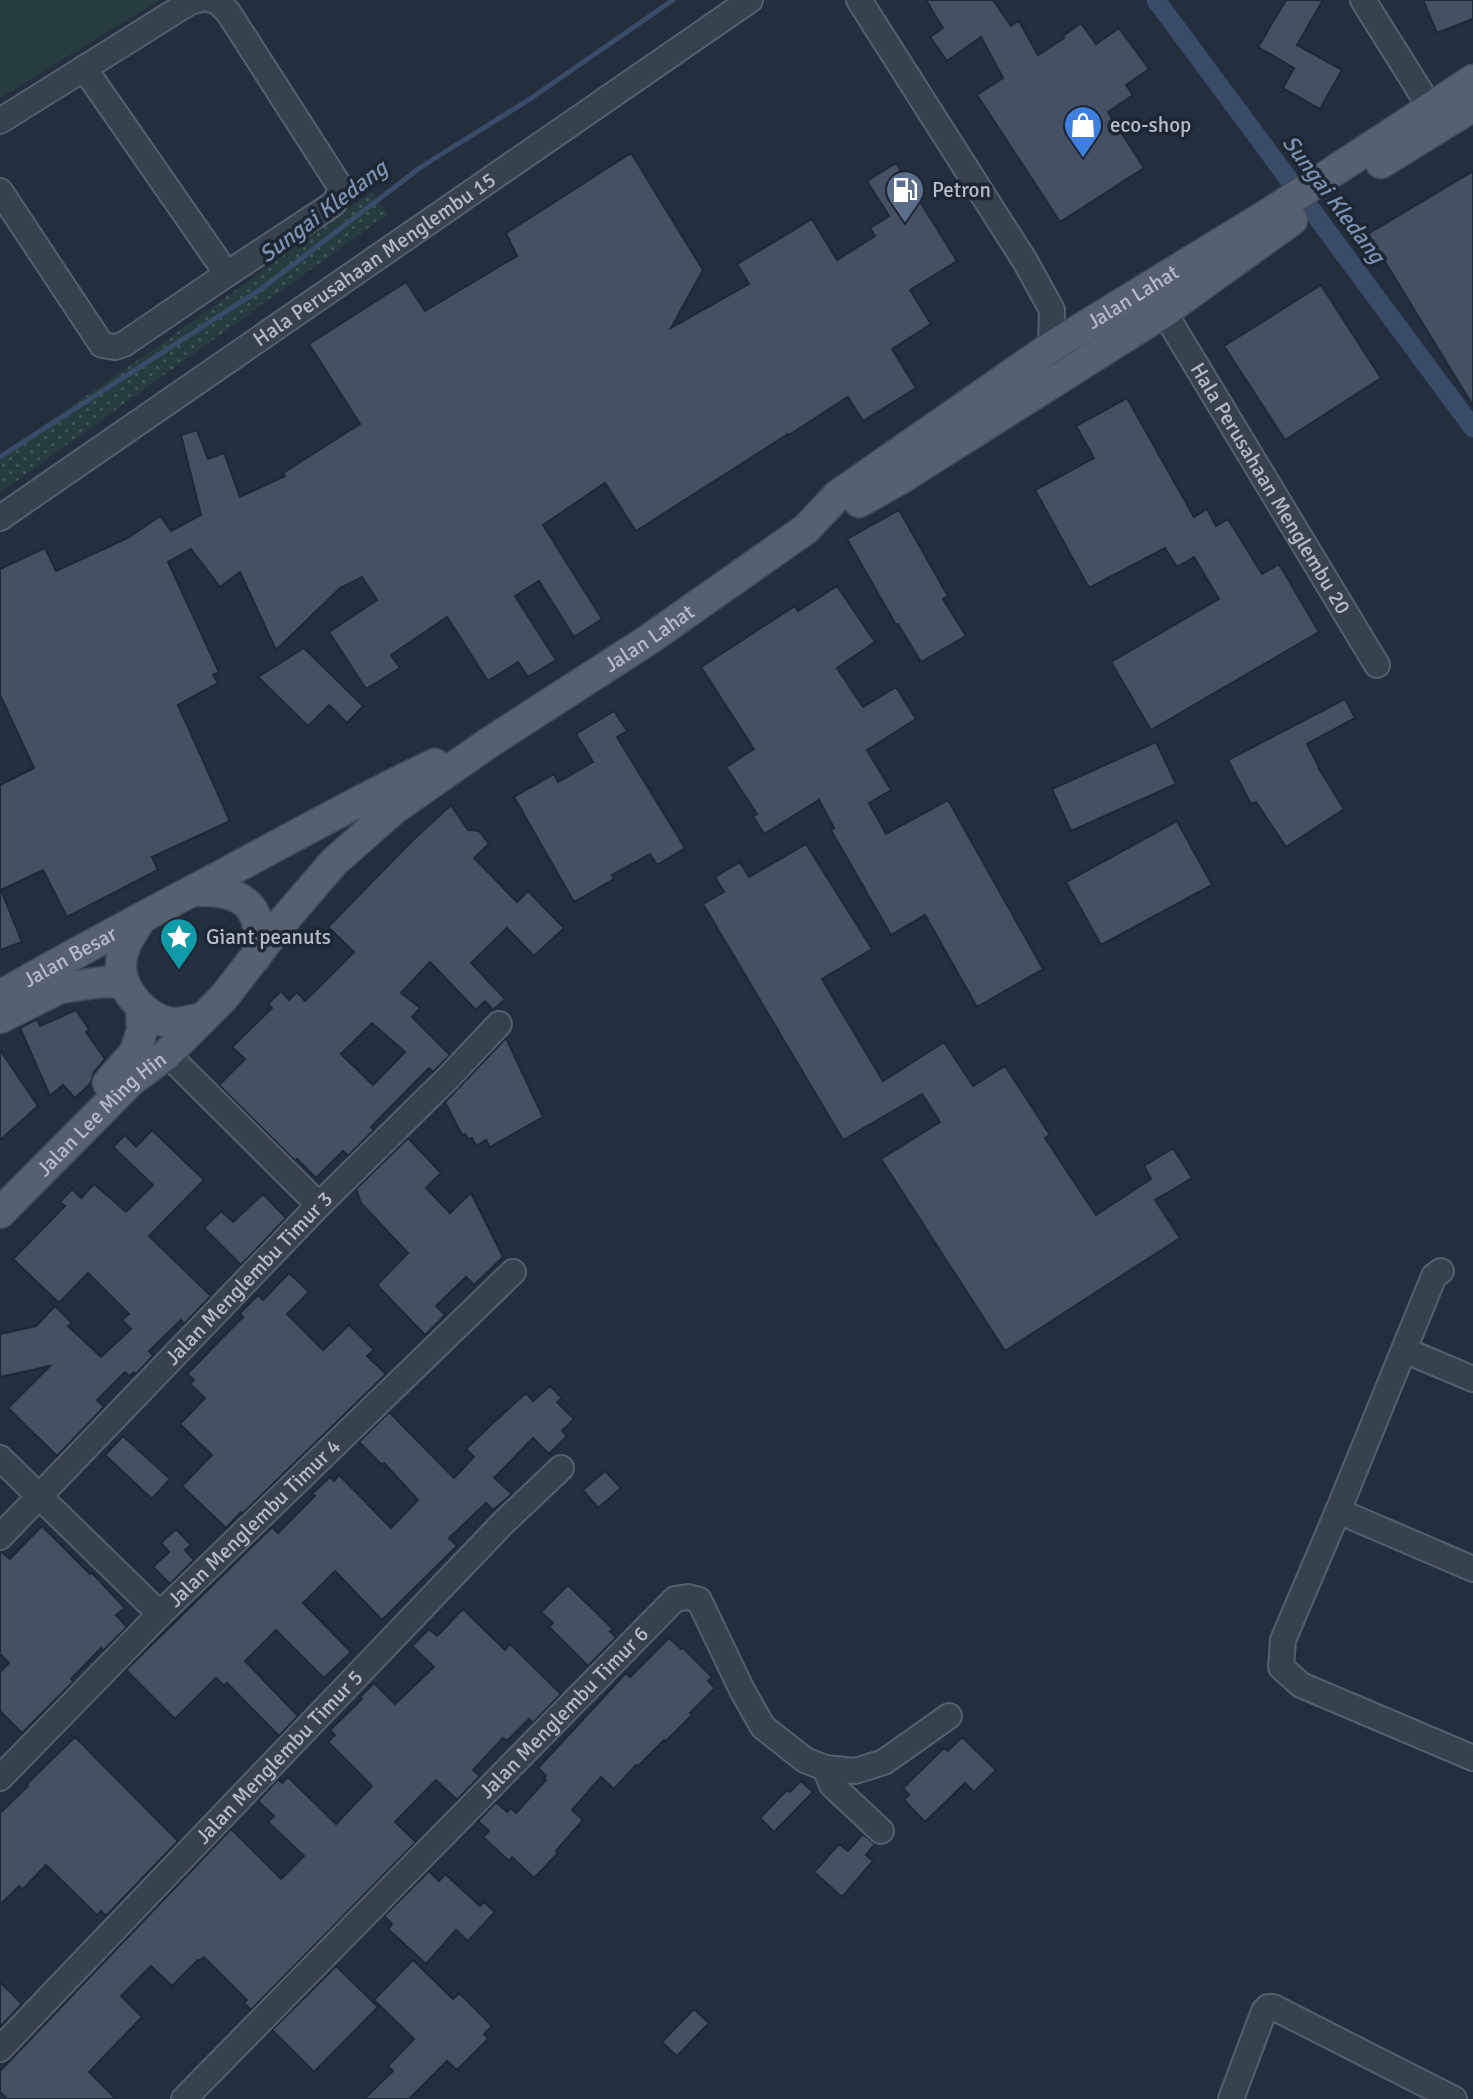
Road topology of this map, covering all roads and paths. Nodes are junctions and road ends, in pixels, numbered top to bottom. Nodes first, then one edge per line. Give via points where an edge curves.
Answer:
1 (198, 0) edge
2 (211, 0) edge
3 (750, 0) edge
4 (859, 0) edge
5 (1363, 0) edge
6 (84, 68) junction
7 (1473, 80) edge
8 (1473, 106) edge
9 (1430, 107) junction
10 (0, 121) edge
11 (1340, 178) junction
12 (0, 191) edge
13 (1293, 209) junction
14 (226, 274) junction
15 (1052, 310) junction
16 (1164, 312) junction
17 (1091, 322) junction
18 (1051, 347) junction
19 (0, 518) edge
20 (806, 529) junction
21 (1377, 665) dead end
22 (490, 742) junction
23 (191, 891) junction
24 (140, 920) junction
25 (256, 957) junction
26 (123, 983) junction
27 (0, 996) edge
28 (141, 1007) junction
29 (0, 1018) edge
30 (203, 1018) junction
31 (499, 1024) dead end
32 (167, 1054) junction
33 (0, 1191) edge
34 (319, 1205) junction
35 (0, 1213) edge
36 (1441, 1271) dead end
37 (513, 1272) dead end
38 (1404, 1350) junction
39 (1473, 1379) edge
40 (0, 1458) edge
41 (561, 1468) dead end
42 (40, 1496) junction
43 (1338, 1511) junction
44 (0, 1537) edge
45 (1473, 1569) edge
46 (160, 1614) junction
47 (949, 1716) dead end
48 (1473, 1758) edge
49 (825, 1768) junction
50 (0, 1779) edge
51 (881, 1831) dead end
52 (0, 2049) edge
53 (184, 2099) edge
54 (1231, 2099) edge
55 (1454, 2099) edge

1 - 6 street
2 - 14 street via 228,12 339,185 333,204
3 - 19 street, Hala Perusahaan Menglembu 15
4 - 15 street
5 - 9 street
6 - 10 street
6 - 14 street
7 - 9 main road, Jalan Lahat
8 - 11 main road, Jalan Lahat
9 - 11 main road, Jalan Lahat
11 - 13 main road, Jalan Lahat
12 - 14 street via 102,345 124,344
13 - 16 main road, Jalan Lahat
13 - 17 main road, Jalan Lahat
15 - 17 street
15 - 18 street
16 - 20 main road, Jalan Lahat via 900,479
16 - 21 street, Hala Perusahaan Menglembu 20
17 - 18 main road, Jalan Lahat
18 - 20 main road, Jalan Lahat via 838,495
20 - 22 main road, Jalan Lahat via 648,640
22 - 23 main road, Jalan Lahat via 387,787
22 - 25 main road, Jalan Lahat via 394,810 334,862
23 - 24 main road
23 - 25 main road via 215,890 236,896 250,907 260,937
24 - 26 main road via 120,963
24 - 27 main road, Jalan Besar
25 - 30 main road
26 - 28 main road
26 - 29 main road, Jalan Besar via 60,988
28 - 30 main road via 155,1018 174,1023
28 - 33 main road, Jalan Lee Ming Hin via 142,1031 135,1052
30 - 32 main road, Jalan Lee Ming Hin
31 - 34 street, Jalan Menglembu Timur 3
32 - 34 street
32 - 35 main road, Jalan Lee Ming Hin via 132,1080
34 - 42 street, Jalan Menglembu Timur 3
36 - 38 street via 1434,1276
37 - 46 street, Jalan Menglembu Timur 4
38 - 39 street
38 - 43 street
40 - 42 street
41 - 52 street, Jalan Menglembu Timur 5 via 503,1523
42 - 44 street, Jalan Menglembu Timur 3
42 - 46 street
43 - 45 street
43 - 48 street via 1283,1640 1281,1667 1301,1685
46 - 50 street, Jalan Menglembu Timur 4
47 - 49 street, Jalan Menglembu Timur 6 via 884,1762 855,1772
49 - 51 street via 832,1785
49 - 53 street, Jalan Menglembu Timur 6 via 805,1760 763,1727 699,1600 675,1598
54 - 55 street via 1268,2007

